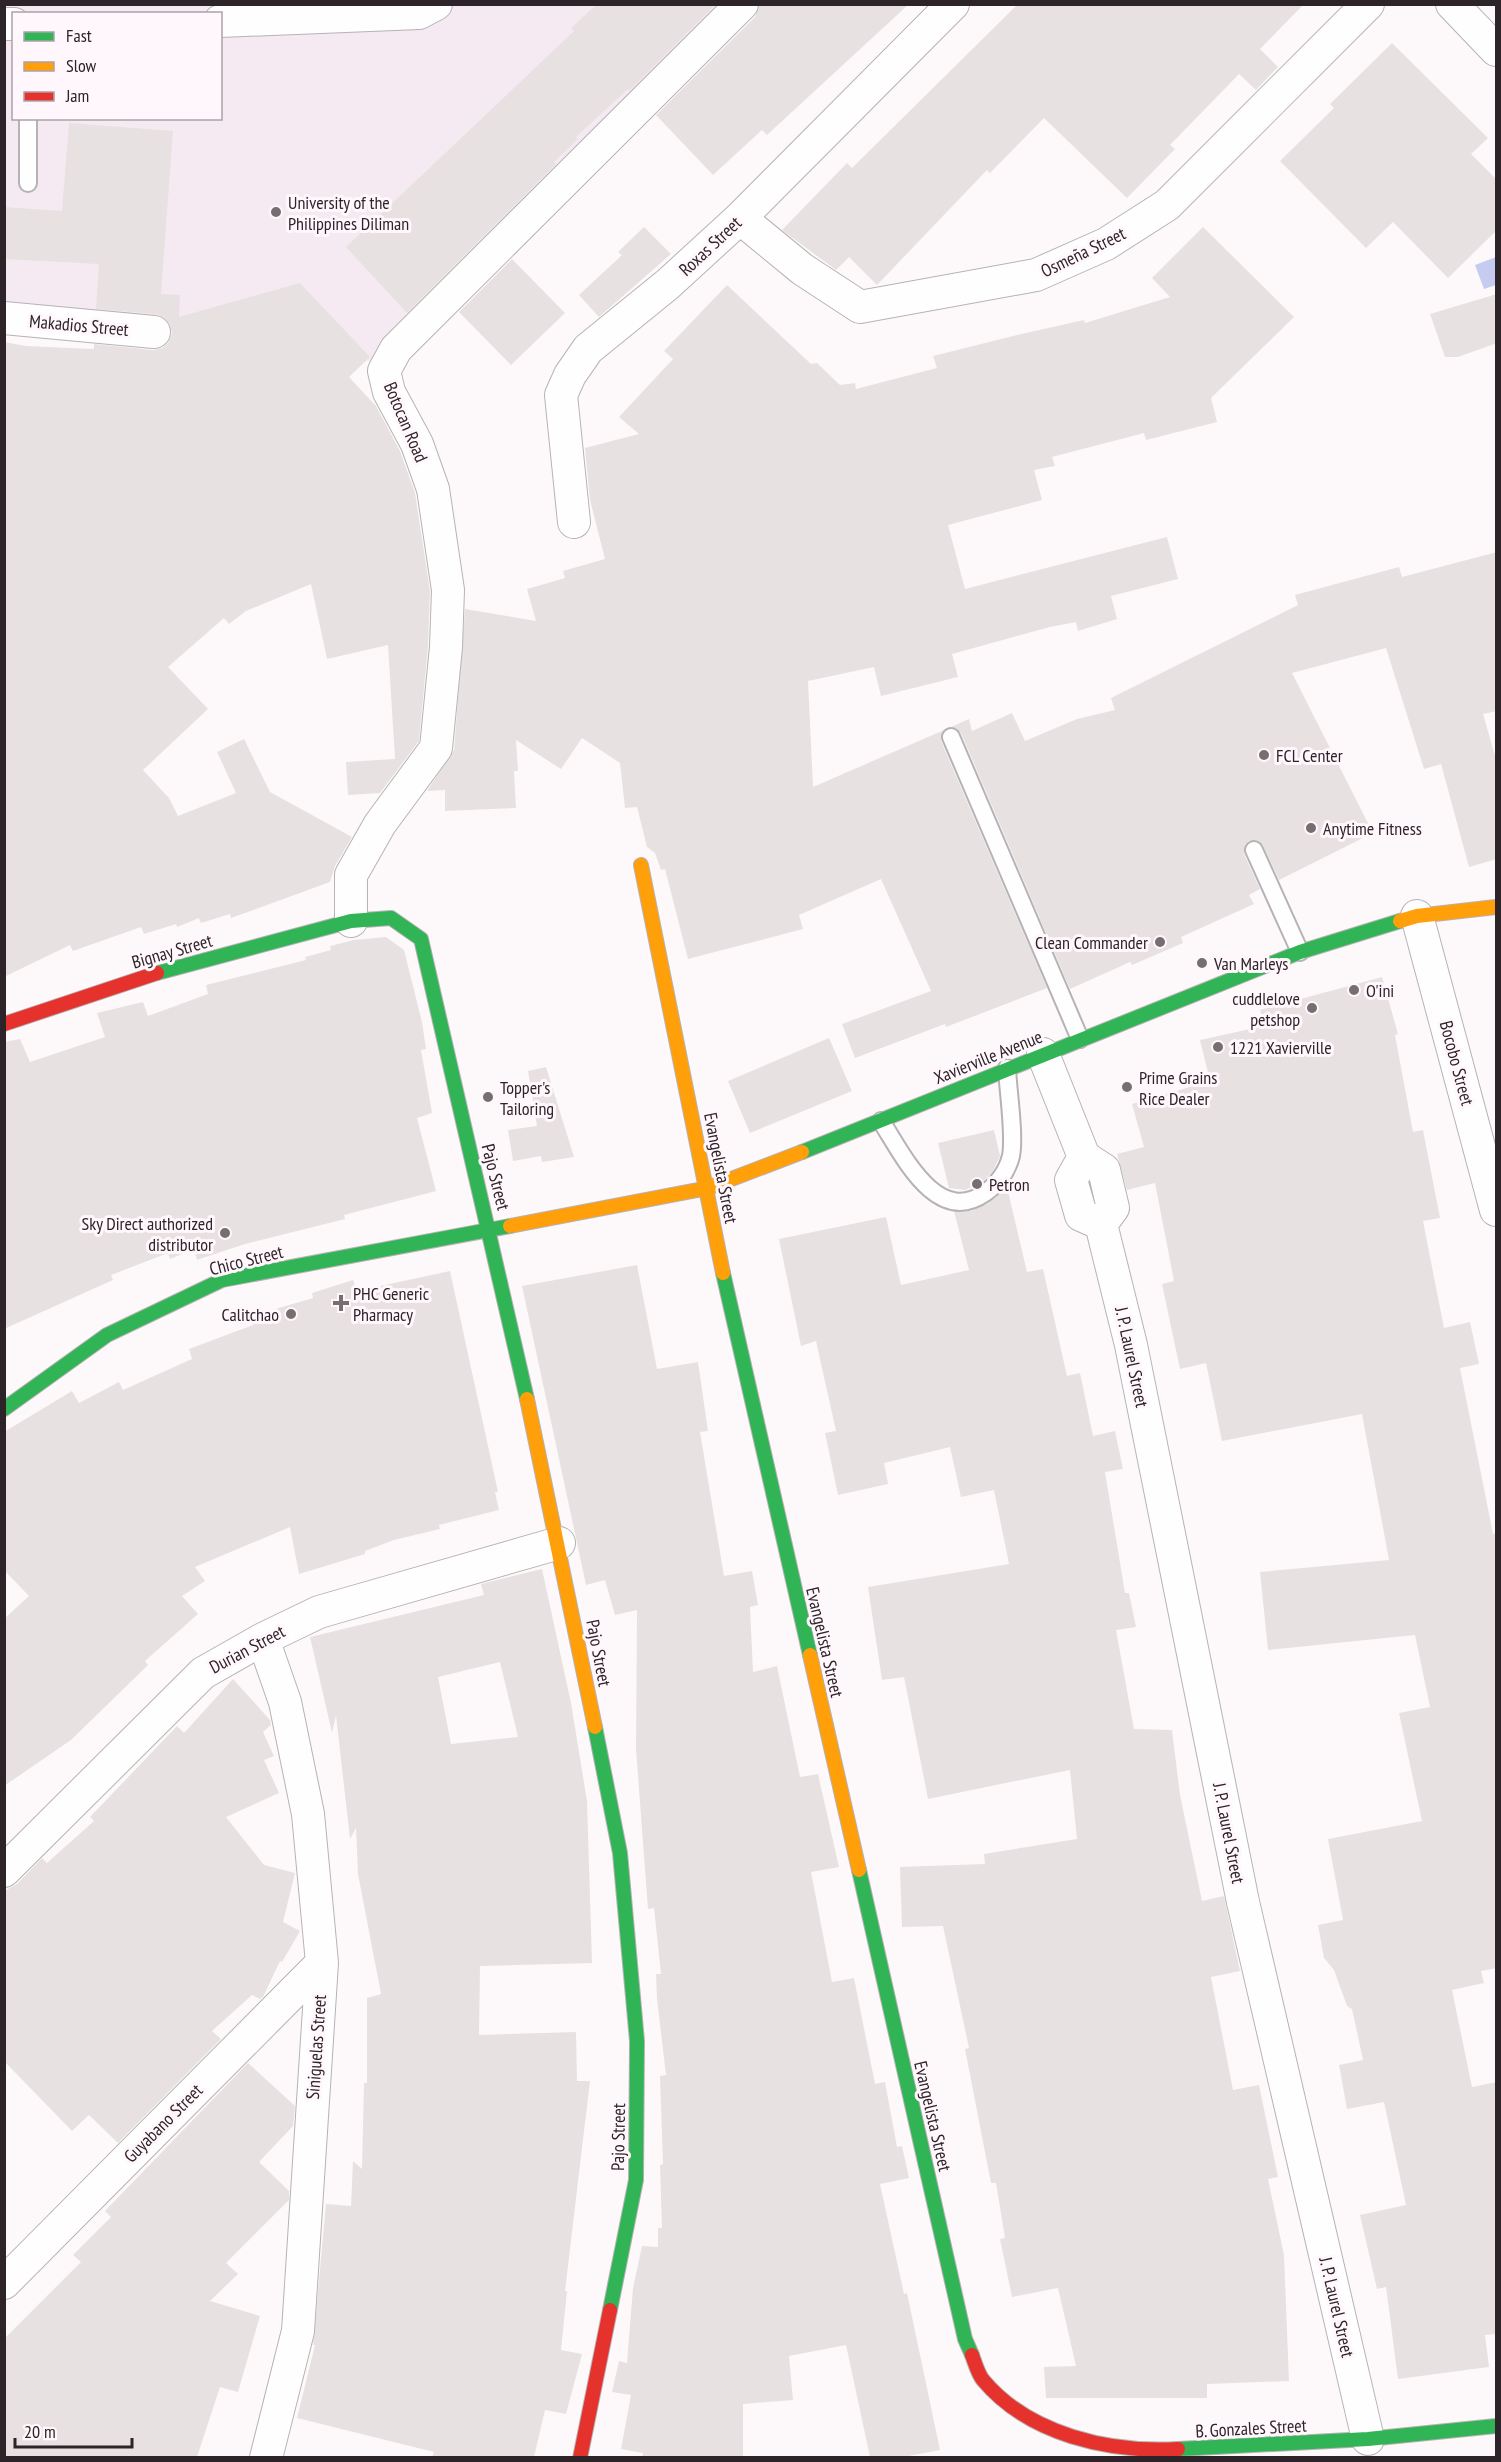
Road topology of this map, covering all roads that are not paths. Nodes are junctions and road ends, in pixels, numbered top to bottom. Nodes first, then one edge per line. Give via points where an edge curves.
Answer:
1 (436, 4) edge
2 (742, 4) edge
3 (953, 4) edge
4 (1368, 4) edge
5 (1452, 4) edge
6 (222, 21) edge
7 (1497, 50) edge
8 (28, 120) edge
9 (28, 183) dead end
10 (740, 218) junction
11 (4, 318) edge
12 (154, 332) dead end
13 (574, 522) dead end
14 (951, 737) dead end
15 (1254, 850) dead end
16 (641, 865) dead end
17 (1497, 907) edge
18 (1417, 916) junction
19 (351, 921) junction
20 (1300, 952) junction
21 (4, 1024) edge
22 (1080, 1040) junction
23 (1043, 1054) junction
24 (1007, 1068) junction
25 (881, 1122) junction
26 (708, 1188) junction
27 (1497, 1210) edge
28 (490, 1229) junction
29 (4, 1409) edge
30 (559, 1543) junction
31 (263, 1639) junction
32 (4, 1871) edge
33 (322, 1963) junction
34 (4, 2283) edge
35 (1015, 2410) joint
36 (1497, 2426) edge
37 (1368, 2439) junction
38 (266, 2457) edge
39 (580, 2457) edge

1 - 6 street via 419,13
2 - 19 street, Botocan Road via 396,349 384,371 389,392 417,444 433,489 448,590 446,647 436,748 380,824 351,875
3 - 10 street, Roxas Street
4 - 10 street, Osmeña Street via 1167,205 1106,244 1036,275 860,307 802,268
5 - 7 street
8 - 9 lane
10 - 13 street, Roxas Street via 669,284 588,349 570,375 561,395
11 - 12 street, Makadios Street
14 - 22 lane
15 - 20 lane
16 - 26 street, Evangelista Street
17 - 18 street, Xavierville Avenue
18 - 20 street, Xavierville Avenue
18 - 27 street, Bocobo Street
19 - 21 street, Bignay Street via 148,975
19 - 28 street, Pajo Street via 392,918 421,939
20 - 22 street, Xavierville Avenue
22 - 23 street, Xavierville Avenue
23 - 24 street, Xavierville Avenue
23 - 37 street, J. P. Laurel Street via 1084,1157 1104,1170 1113,1208 1101,1224 1131,1346 1243,1902
24 - 25 street, Xavierville Avenue
24 - 25 lane via 1011,1153 996,1185 982,1195 966,1200 933,1193 921,1183
25 - 26 street, Xavierville Avenue
26 - 28 street, Xavierville Avenue
26 - 35 street, Evangelista Street via 724,1278 964,2339 982,2379
28 - 29 street, Chico Street via 222,1280 107,1335
28 - 30 street, Pajo Street
30 - 31 street, Durian Street via 319,1612
30 - 39 street, Pajo Street via 620,1853 637,2041 636,2180
31 - 32 street, Durian Street via 203,1673
31 - 33 street, Siniguelas Street via 285,1702 308,1814
33 - 34 street, Guyabano Street
33 - 38 street, Siniguelas Street via 298,2331
35 - 37 street, B. Gonzales Street via 1085,2442 1160,2450
36 - 37 street, B. Gonzales Street

